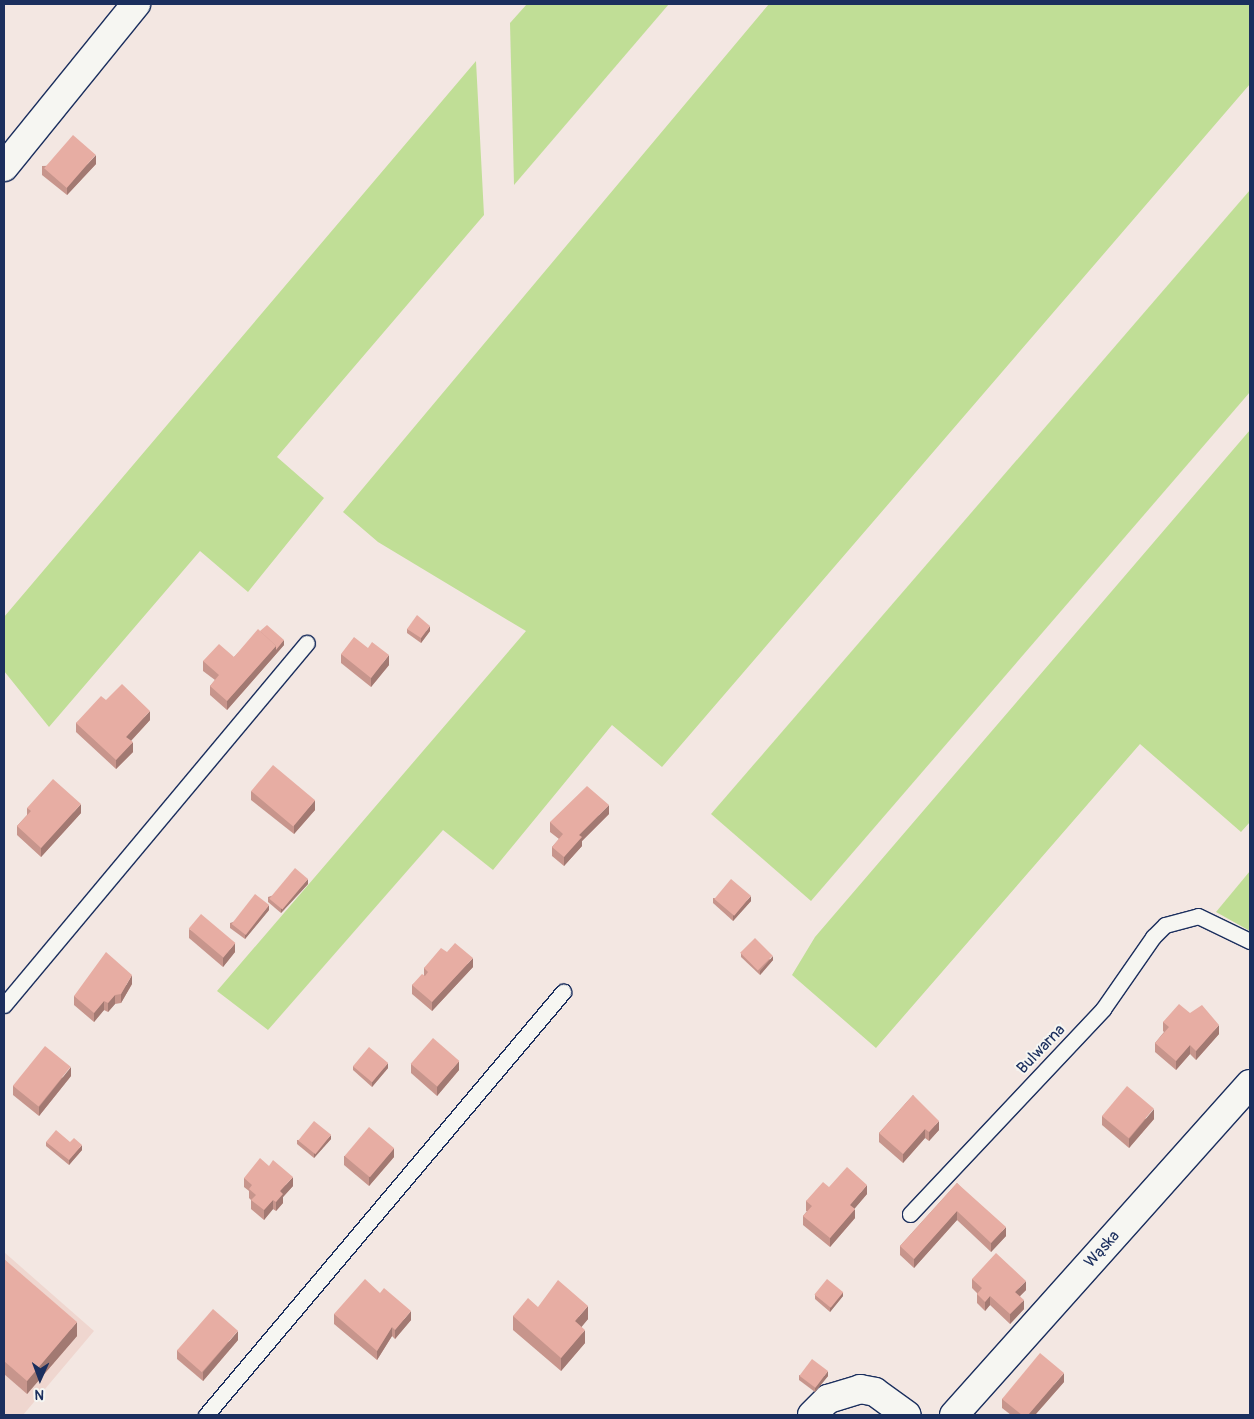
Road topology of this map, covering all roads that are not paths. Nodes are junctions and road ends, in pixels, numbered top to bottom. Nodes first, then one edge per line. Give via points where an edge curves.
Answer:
1 (136, 4) edge
2 (4, 167) edge
3 (307, 643) dead end
4 (1250, 941) edge
5 (563, 992) dead end
6 (4, 1005) edge
7 (1250, 1084) edge
8 (910, 1214) dead end
9 (206, 1415) edge
10 (812, 1415) edge
11 (907, 1415) edge
12 (954, 1415) edge

1 - 2 street
3 - 6 lane
4 - 8 lane, Bulwarna via 1198,916 1165,925 1153,937 1103,1009
5 - 9 lane
7 - 12 street, Wąska
10 - 11 street via 837,1395 860,1389 875,1392

